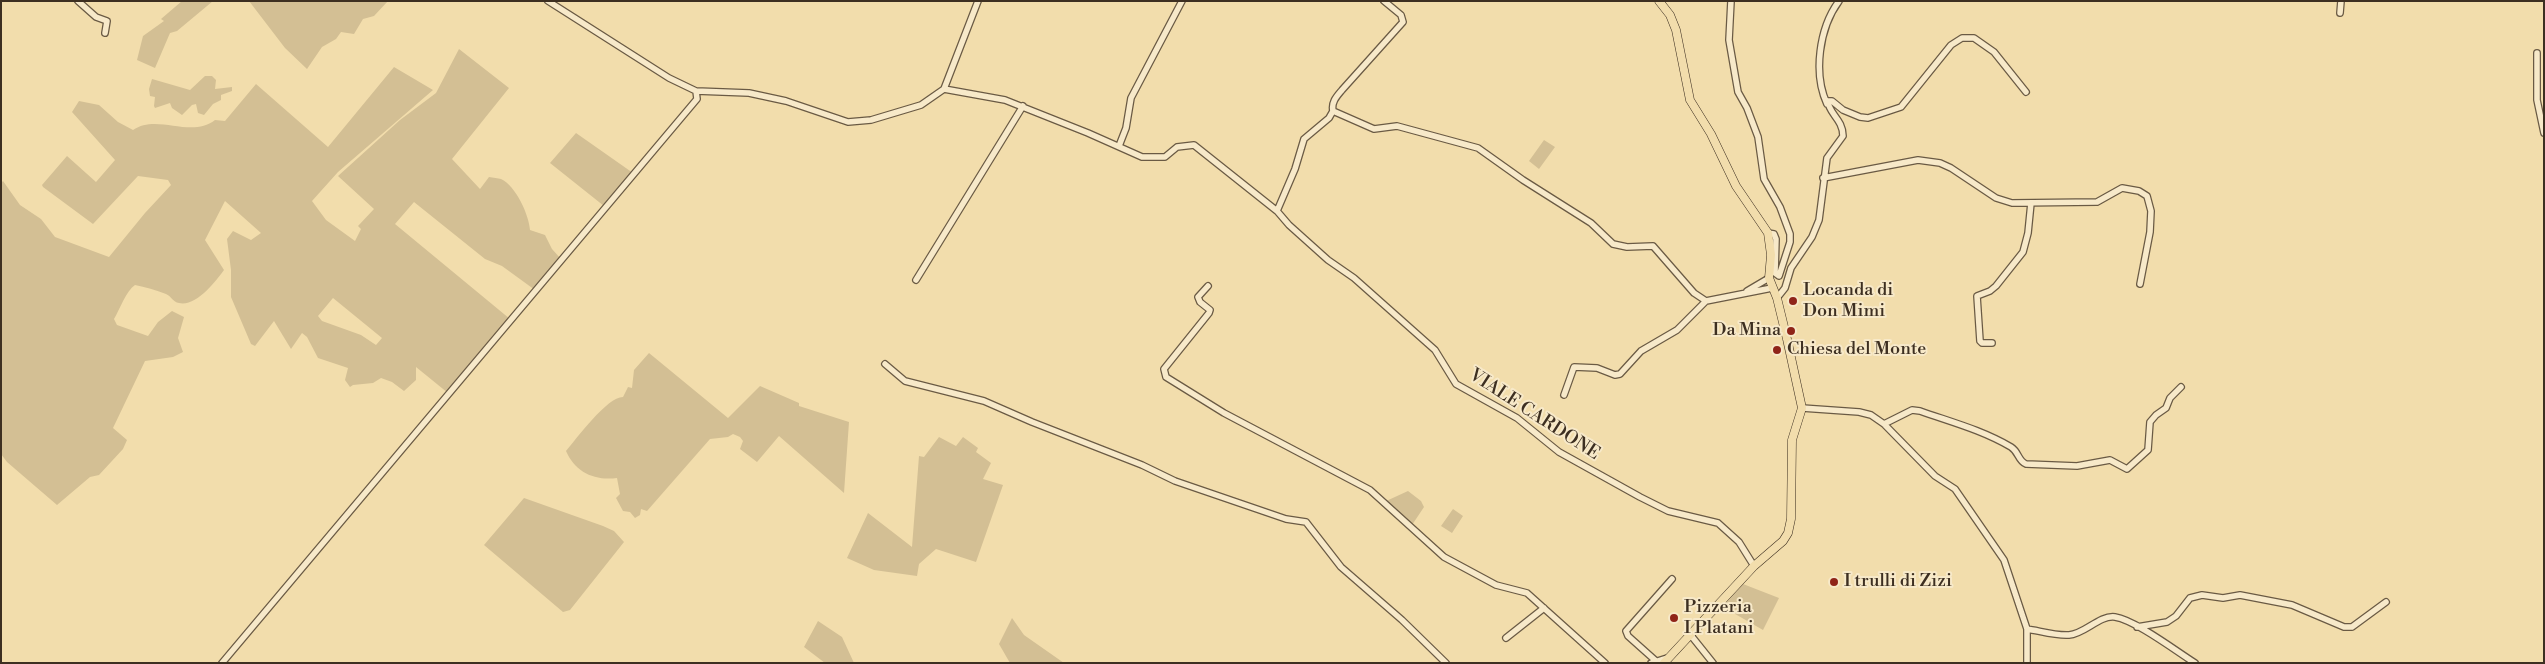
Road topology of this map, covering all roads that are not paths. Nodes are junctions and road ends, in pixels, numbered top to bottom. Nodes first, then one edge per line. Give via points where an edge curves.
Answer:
1 (78, 1) edge
2 (548, 1) edge
3 (978, 1) edge
4 (1182, 1) edge
5 (1384, 1) edge
6 (1659, 1) edge
7 (1731, 1) edge
8 (1839, 1) edge
9 (2341, 1) edge
10 (2340, 13) dead end
11 (105, 33) dead end
12 (2537, 53) dead end
13 (944, 89) junction
14 (696, 91) junction
15 (2026, 92) dead end
16 (1827, 105) junction
17 (1023, 106) junction
18 (1333, 111) junction
19 (2544, 133) edge
20 (1119, 146) junction
21 (1823, 178) junction
22 (2031, 203) junction
23 (1277, 211) junction
24 (1768, 233) junction
25 (1769, 278) junction
26 (916, 280) dead end
27 (2140, 284) dead end
28 (1208, 286) dead end
29 (1772, 288) junction
30 (1742, 295) junction
31 (1777, 298) junction
32 (1706, 302) junction
33 (1992, 343) dead end
34 (885, 364) dead end
35 (2181, 387) dead end
36 (1564, 395) dead end
37 (1802, 408) junction
38 (1884, 424) junction
39 (1754, 566) junction
40 (1672, 579) dead end
41 (2386, 602) dead end
42 (1544, 608) junction
43 (2137, 627) junction
44 (2027, 629) junction
45 (1690, 633) junction
46 (1506, 638) dead end
47 (1659, 661) edge
48 (222, 663) edge
49 (1446, 663) edge
50 (1606, 663) edge
51 (1713, 663) edge
52 (2026, 663) edge
53 (2194, 663) edge

1 - 11 street via 96,18 107,21
2 - 14 street via 669,78
3 - 13 street
4 - 20 street via 1131,98
5 - 18 street via 1401,15 1403,22 1342,90 1334,101
6 - 24 main road via 1676,30 1690,100 1736,186
7 - 24 street via 1729,40 1738,92 1758,137 1764,179 1790,234 1779,276 1775,273 1776,239 1774,234
8 - 16 street via 1829,20 1818,67
9 - 10 street
12 - 19 street via 2537,100
13 - 14 street via 921,105 871,120 848,122 758,95
13 - 17 street, VIALE CARDONE
14 - 48 street via 697,99
15 - 16 street via 1994,52 1974,38 1962,38 1951,45 1901,107 1868,118 1850,114 1832,101
16 - 21 street via 1842,125 1843,136 1827,158
17 - 20 street, VIALE CARDONE
17 - 26 street
18 - 23 street via 1304,139
18 - 32 street via 1374,129 1397,126 1478,148 1591,223 1613,244 1653,246 1694,293
20 - 23 street, VIALE CARDONE via 1142,157 1165,157 1177,147 1194,145
21 - 22 street via 1918,160 1940,163 2003,202
21 - 31 street via 1818,220 1812,237 1791,268
22 - 27 street via 2097,202 2122,188 2147,196 2151,211 2150,232
22 - 33 street via 2023,252 1996,286 1976,296 1980,341
23 - 39 street, VIALE CARDONE via 1289,226 1435,350 1456,384 1517,418 1559,452 1640,497 1668,511 1718,523 1739,542
24 - 25 main road via 1771,255
25 - 29 main road
25 - 30 street
28 - 42 street via 1198,298 1210,310 1209,313 1164,369 1166,377 1232,417 1370,490 1444,557 1496,585 1527,593
29 - 30 street
29 - 31 main road
30 - 32 street
31 - 37 main road
32 - 36 street via 1677,330 1641,351 1620,374 1574,367
34 - 49 street via 905,381 984,401 1142,464 1175,481 1286,519 1306,522 1340,567
35 - 38 street via 2170,398 2166,408 2150,422 2148,450 2127,468 2110,460 2077,466 2026,464 2021,462 2014,448 1979,431 1920,411 1912,410
37 - 38 street via 1859,412
37 - 39 main road via 1792,440 1791,525 1783,541
38 - 44 street via 1935,476 1955,489 1976,517 2004,560
39 - 45 main road
40 - 47 street via 1626,631
41 - 43 street via 2352,627 2344,627 2292,605 2240,595 2223,598 2202,595 2190,598 2167,622
42 - 46 street
42 - 50 street
43 - 44 street via 2113,617 2068,635
43 - 53 street
44 - 52 street
45 - 47 main road
45 - 51 street

